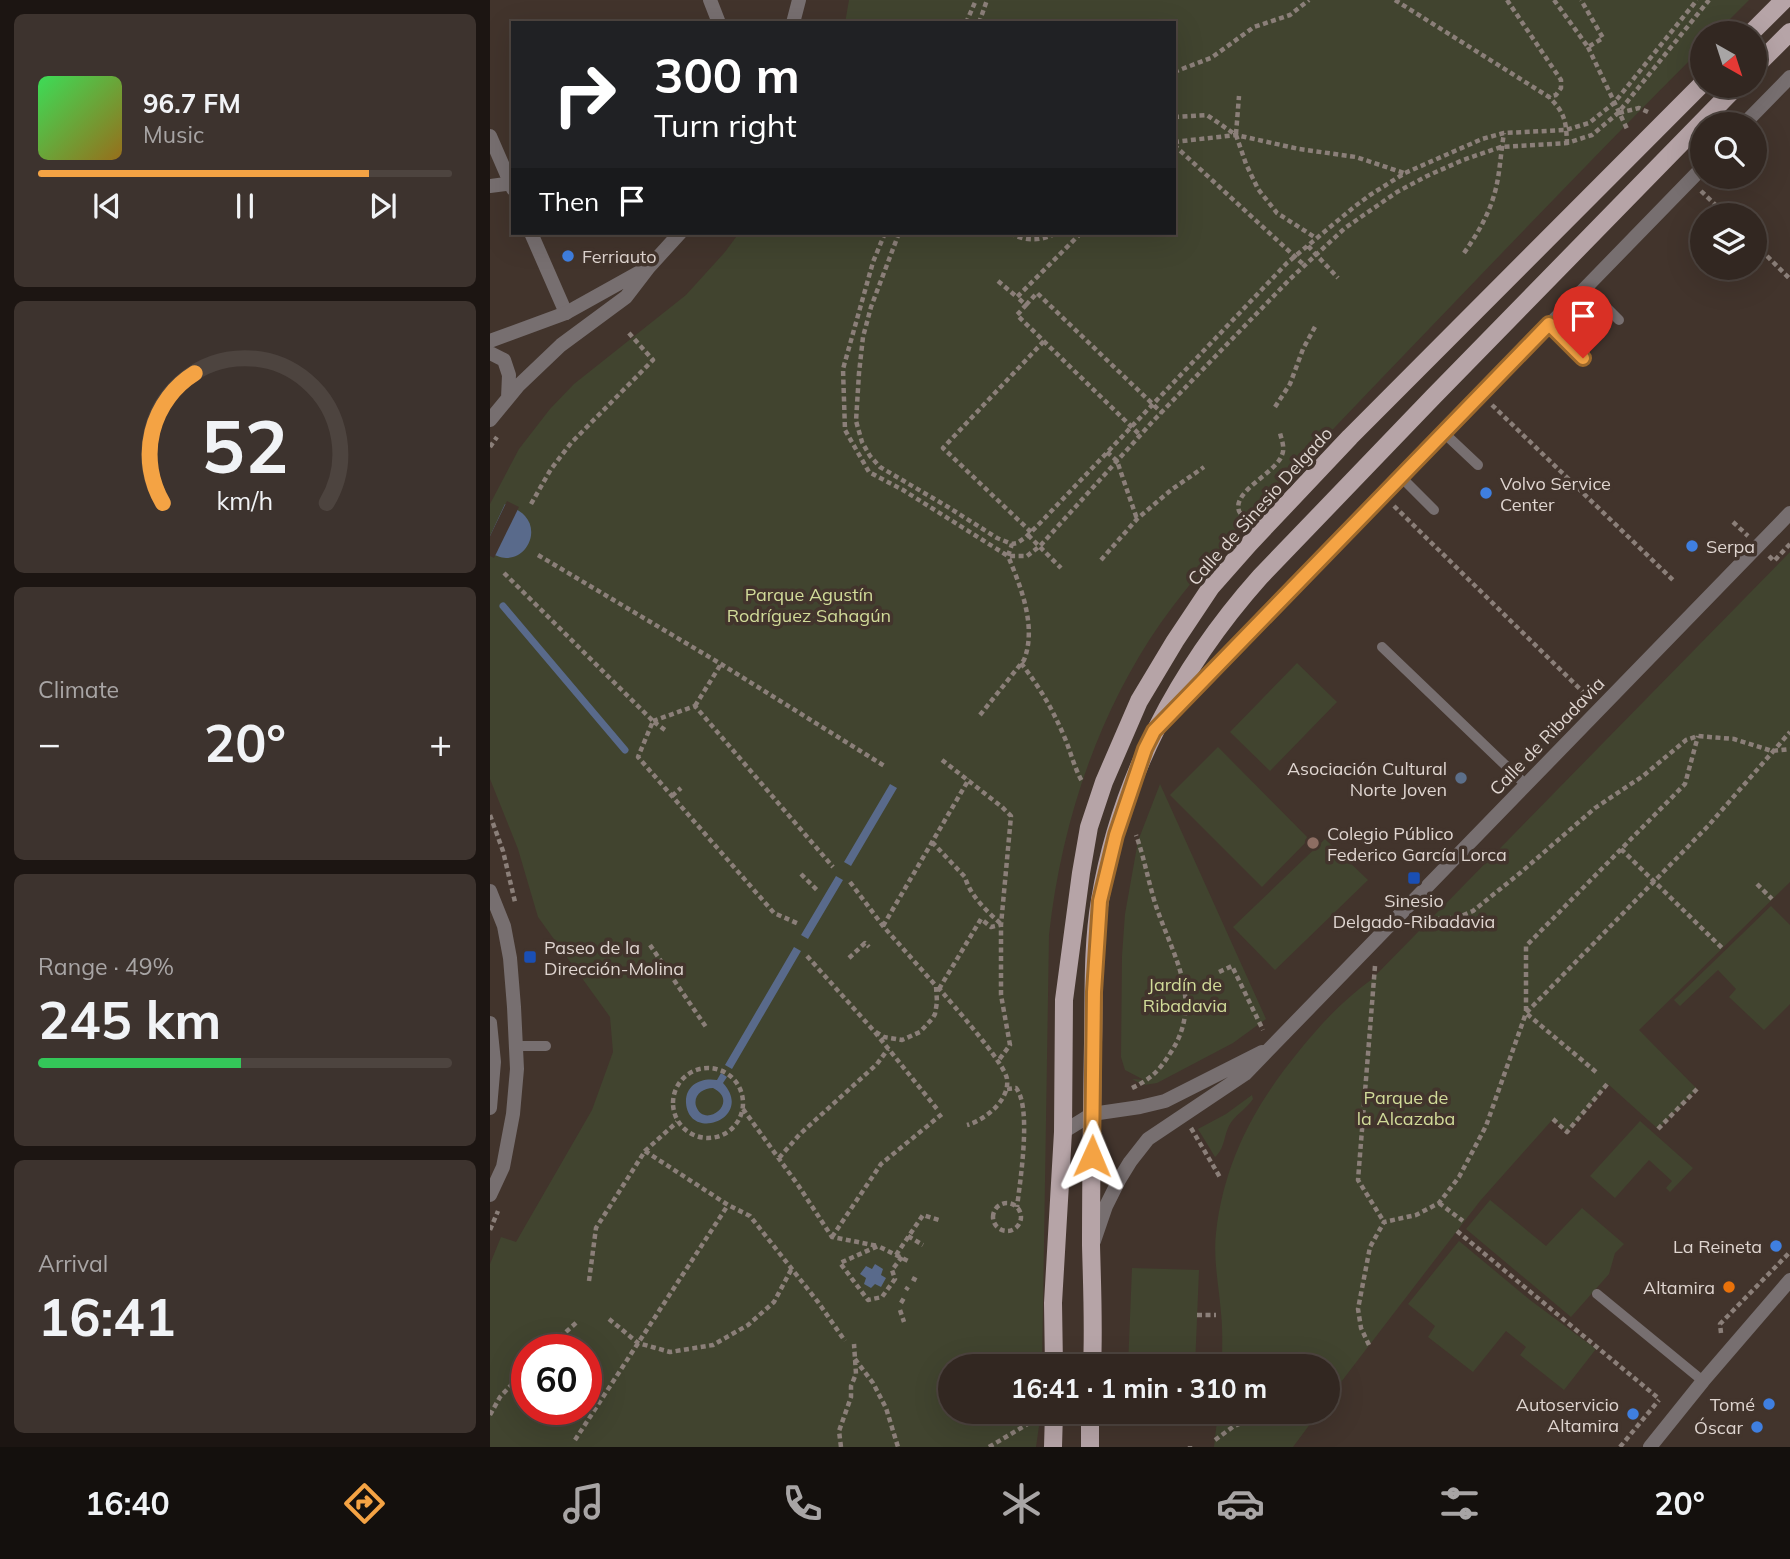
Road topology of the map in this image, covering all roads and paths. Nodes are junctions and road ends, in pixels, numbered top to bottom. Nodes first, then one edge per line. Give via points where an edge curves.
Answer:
1 (709, 0) edge
2 (799, 0) edge
3 (976, 0) edge
4 (987, 0) edge
5 (1309, 0) edge
6 (1395, 0) edge
7 (1507, 0) edge
8 (1554, 0) edge
9 (1581, 0) edge
10 (1696, 0) edge
11 (1710, 0) edge
12 (1784, 0) edge
13 (718, 21) edge
14 (794, 21) edge
15 (967, 21) edge
16 (980, 21) edge
17 (1763, 21) edge
18 (1790, 32) edge
19 (1588, 47) junction
20 (1768, 54) edge
21 (1176, 71) edge
22 (1790, 77) edge
23 (1239, 96) dead end
24 (1690, 96) edge
25 (1549, 97) junction
26 (1725, 98) edge
27 (1614, 103) junction
28 (1756, 112) edge
29 (1618, 113) junction
30 (1654, 114) dead end
31 (1176, 117) edge
32 (1566, 130) junction
33 (1504, 133) junction
34 (1236, 135) junction
35 (490, 136) edge
36 (1631, 136) dead end
37 (1176, 143) edge
38 (1567, 143) junction
39 (1176, 145) edge
40 (1502, 148) junction
41 (1405, 173) junction
42 (1690, 180) edge
43 (511, 183) edge
44 (511, 185) edge
45 (490, 186) edge
46 (1699, 189) edge
47 (1714, 203) edge
48 (532, 235) edge
49 (678, 235) edge
50 (884, 235) edge
51 (898, 235) edge
52 (1014, 235) edge
53 (1054, 235) edge
54 (1079, 235) edge
55 (1316, 238) junction
56 (1308, 246) junction
57 (1464, 253) dead end
58 (1315, 254) junction
59 (1295, 256) junction
60 (1767, 256) edge
61 (1304, 265) junction
62 (649, 267) junction
63 (1338, 278) dead end
64 (1790, 279) edge
65 (998, 281) dead end
66 (1586, 287) junction
67 (1017, 297) junction
68 (1026, 305) junction
69 (566, 313) junction
70 (1619, 320) dead end
71 (1549, 324) junction
72 (1317, 325) dead end
73 (628, 332) dead end
74 (490, 341) edge
75 (1044, 341) junction
76 (490, 353) edge
77 (1583, 358) dead end
78 (1481, 394) junction
79 (508, 398) junction
80 (1152, 404) junction
81 (1275, 407) dead end
82 (1162, 413) junction
83 (490, 420) edge
84 (1131, 426) junction
85 (1280, 433) dead end
86 (1444, 433) junction
87 (1140, 435) junction
88 (1107, 452) junction
89 (1117, 461) junction
90 (1478, 465) dead end
91 (1205, 467) dead end
92 (1401, 477) junction
93 (1383, 496) junction
94 (530, 504) dead end
95 (1434, 510) dead end
96 (1790, 513) edge
97 (1137, 519) junction
98 (1251, 525) dead end
99 (1030, 534) junction
100 (1012, 544) junction
101 (1040, 547) junction
102 (538, 555) dead end
103 (1008, 556) junction
104 (1101, 560) dead end
105 (1061, 568) dead end
106 (504, 573) dead end
107 (1675, 582) dead end
108 (1382, 647) dead end
109 (1021, 663) junction
110 (721, 664) junction
111 (1583, 692) dead end
112 (695, 706) junction
113 (980, 715) dead end
114 (653, 721) junction
115 (665, 730) dead end
116 (1154, 731) junction
117 (1790, 732) edge
118 (1698, 736) junction
119 (730, 747) junction
120 (1790, 749) edge
121 (1772, 751) junction
122 (723, 753) dead end
123 (943, 760) dead end
124 (886, 767) dead end
125 (968, 779) junction
126 (1526, 785) junction
127 (681, 788) dead end
128 (1088, 793) dead end
129 (672, 796) junction
130 (1135, 830) dead end
131 (932, 842) junction
132 (1621, 849) junction
133 (833, 867) dead end
134 (801, 874) dead end
135 (1655, 881) junction
136 (850, 882) dead end
137 (1756, 884) dead end
138 (490, 891) edge
139 (818, 891) dead end
140 (1772, 900) dead end
141 (1421, 919) dead end
142 (799, 924) dead end
143 (1001, 925) junction
144 (883, 926) junction
145 (650, 945) dead end
146 (869, 947) dead end
147 (1722, 948) dead end
148 (807, 956) dead end
149 (849, 958) dead end
150 (1375, 965) dead end
151 (1219, 972) dead end
152 (938, 987) junction
153 (1526, 1013) junction
154 (490, 1023) edge
155 (706, 1027) dead end
156 (1263, 1030) dead end
157 (874, 1031) junction
158 (516, 1046) junction
159 (546, 1046) dead end
160 (1272, 1047) junction
161 (888, 1049) junction
162 (998, 1061) junction
163 (1596, 1072) dead end
164 (1608, 1083) dead end
165 (1132, 1088) dead end
166 (1007, 1089) junction
167 (1697, 1089) dead end
168 (490, 1108) edge
169 (743, 1108) junction
170 (937, 1109) dead end
171 (942, 1114) dead end
172 (1092, 1114) junction
173 (1553, 1119) dead end
174 (678, 1122) junction
175 (967, 1125) dead end
176 (1189, 1125) dead end
177 (1658, 1129) dead end
178 (1063, 1132) junction
179 (645, 1151) junction
180 (779, 1158) junction
181 (1220, 1179) dead end
182 (490, 1195) edge
183 (1439, 1203) junction
184 (728, 1205) junction
185 (1017, 1208) junction
186 (939, 1220) dead end
187 (1463, 1221) dead end
188 (1384, 1222) junction
189 (1457, 1231) dead end
190 (908, 1236) junction
191 (832, 1237) junction
192 (923, 1245) dead end
193 (878, 1246) junction
194 (1091, 1248) junction
195 (1790, 1251) edge
196 (895, 1255) junction
197 (902, 1257) junction
198 (908, 1261) dead end
199 (792, 1268) junction
200 (1790, 1280) edge
201 (589, 1281) dead end
202 (1597, 1294) dead end
203 (900, 1310) dead end
204 (1197, 1315) dead end
205 (1216, 1315) dead end
206 (609, 1319) dead end
207 (577, 1322) dead end
208 (904, 1322) dead end
209 (1721, 1333) dead end
210 (564, 1334) edge
211 (845, 1341) dead end
212 (638, 1343) junction
213 (854, 1344) dead end
214 (1369, 1345) dead end
215 (1054, 1354) edge
216 (1092, 1354) edge
217 (855, 1358) junction
218 (1703, 1381) junction
219 (511, 1385) edge
220 (490, 1415) edge
221 (1030, 1424) edge
222 (1050, 1424) edge
223 (1090, 1424) edge
224 (1239, 1424) edge
225 (575, 1440) dead end
226 (1215, 1440) dead end
227 (841, 1447) edge
228 (898, 1447) edge
229 (989, 1447) edge
230 (1053, 1447) edge
231 (1090, 1447) edge
232 (1620, 1447) edge
233 (1650, 1447) edge

1 - 13 street
2 - 14 street
3 - 15 path
4 - 16 path
5 - 21 path via 1290,15 1254,27 1211,58
6 - 25 path
7 - 25 path via 1561,80 1561,88
8 - 19 path
9 - 19 path via 1603,38
10 - 27 path
11 - 29 path
12 - 17 main road
18 - 20 main road
19 - 27 path
22 - 28 street
23 - 34 path
24 - 178 main road, Calle de Sinesio Delgado via 1350,437 1211,587 1175,641 1139,701 1089,827 1064,1000
25 - 32 path via 1559,108
26 - 116 main road via 1260,577 1208,641
27 - 29 path
27 - 32 path via 1589,123
29 - 30 path via 1639,108
29 - 36 path
29 - 38 path via 1592,135
31 - 34 path via 1208,115
32 - 33 path
32 - 38 path
33 - 40 path
33 - 41 path
34 - 37 path
34 - 41 path via 1356,157
34 - 55 path via 1258,189 1277,212
35 - 43 street
38 - 40 path
39 - 59 path
40 - 57 path via 1488,213
40 - 58 path via 1463,160 1397,192
41 - 55 path via 1370,194
42 - 66 street
44 - 45 street
46 - 47 path
48 - 69 street
49 - 62 street
50 - 103 path via 843,369 845,430 869,472
51 - 100 path via 863,337 856,421 862,442 880,467
52 - 53 path via 1035,240
54 - 67 path
55 - 56 path
56 - 58 path
56 - 59 path
58 - 61 path
58 - 63 path
59 - 61 path
59 - 80 path
60 - 64 path
61 - 82 path
62 - 69 street
62 - 79 street via 626,297 561,345
65 - 67 path
66 - 70 lane
66 - 71 street
67 - 68 path
68 - 75 path via 1017,314
68 - 80 path via 1037,293
69 - 74 street
71 - 77 lane
71 - 78 street
72 - 81 path
73 - 94 path via 653,360 571,443
75 - 84 path
75 - 99 path via 943,448
76 - 79 street via 504,360
78 - 86 street
78 - 107 path
79 - 83 street
80 - 82 path
80 - 84 path
82 - 87 path
84 - 87 path
84 - 88 path
85 - 98 path via 1282,456 1239,502 1239,512
86 - 90 lane
86 - 92 street
87 - 89 path
88 - 89 path
88 - 99 path
89 - 97 path
89 - 101 path
91 - 97 path
92 - 93 street
92 - 95 lane
93 - 111 path
93 - 116 street
96 - 126 street, Calle de Ribadavia
97 - 104 path
99 - 100 path
99 - 101 path
100 - 103 path
101 - 103 path via 1027,556
101 - 105 path
102 - 110 path
103 - 109 path via 1027,614 1027,647
106 - 114 path
108 - 126 lane
109 - 113 path
109 - 128 path via 1041,689
110 - 112 path
110 - 124 path
112 - 114 path
112 - 119 path
114 - 115 path
114 - 129 path via 638,757
116 - 172 main road via 1116,835 1100,901
117 - 121 path
118 - 121 path via 1734,739
118 - 132 path via 1685,784
118 - 141 path via 1686,740 1595,808 1473,911 1459,917
119 - 122 path
119 - 133 path
120 - 121 path
121 - 135 path
123 - 125 path
125 - 131 path
125 - 143 path via 1011,816
126 - 160 street, Calle de Ribadavia
127 - 129 path
129 - 142 path via 774,913
130 - 165 path via 1175,954 1186,1004 1178,1039 1164,1064
131 - 143 path
131 - 144 path
132 - 135 path
132 - 153 path via 1526,946
134 - 139 path
135 - 147 path
135 - 153 path
136 - 144 path
137 - 140 path
138 - 158 street via 505,926
143 - 152 path via 991,927 981,919
143 - 162 path via 1001,1003 1010,1045
144 - 152 path
145 - 155 path
146 - 149 path via 865,943
148 - 157 path
150 - 188 path via 1358,1180
151 - 156 path via 1232,966
152 - 157 path via 934,1014 920,1032 902,1040
152 - 162 path
153 - 163 path
153 - 183 path via 1486,1126 1459,1177
154 - 168 street via 494,1062
157 - 161 path
158 - 159 lane
158 - 182 street via 513,1114 503,1167
160 - 172 street, Calle de Ribadavia via 1165,1101
160 - 194 street, Calle de Ribadavia via 1245,1074 1148,1139 1119,1180
161 - 170 path
161 - 180 path
162 - 166 path
164 - 173 path via 1567,1132
166 - 175 path via 990,1113
166 - 185 path via 1020,1092 1024,1119
167 - 177 path
169 - 174 path via 737,1124 718,1137 695,1136
169 - 174 path via 736,1080 726,1072 703,1067 682,1078 675,1088 673,1111
169 - 180 path
171 - 191 path via 881,1164
172 - 178 street, Calle de Ribadavia
172 - 194 main road
174 - 179 path
176 - 181 path
178 - 215 main road, Calle de Sinesio Delgado
179 - 184 path
179 - 201 path via 596,1227
180 - 191 path
183 - 187 path
183 - 188 path via 1416,1215
184 - 199 path via 750,1216
184 - 212 path
185 - 185 path via 999,1205 993,1216 997,1227 1007,1231 1017,1226
186 - 190 path via 923,1215
188 - 214 path via 1370,1247 1358,1309
189 - 232 path via 1658,1399
190 - 192 path
190 - 196 path
191 - 193 path
193 - 196 path
193 - 197 path via 840,1263 868,1300 882,1297 895,1279 892,1270
194 - 216 main road
195 - 209 path via 1720,1324
196 - 197 path
197 - 198 path
199 - 211 path
199 - 212 path via 774,1302 748,1325 713,1345 670,1352
200 - 218 street
202 - 218 lane
203 - 208 path
204 - 205 path
206 - 212 path
207 - 210 path
212 - 225 path
213 - 217 path
217 - 227 path via 851,1397 839,1431
217 - 228 path via 886,1408
218 - 233 street
219 - 220 path
221 - 229 path
222 - 230 main road
223 - 231 main road
224 - 226 path

